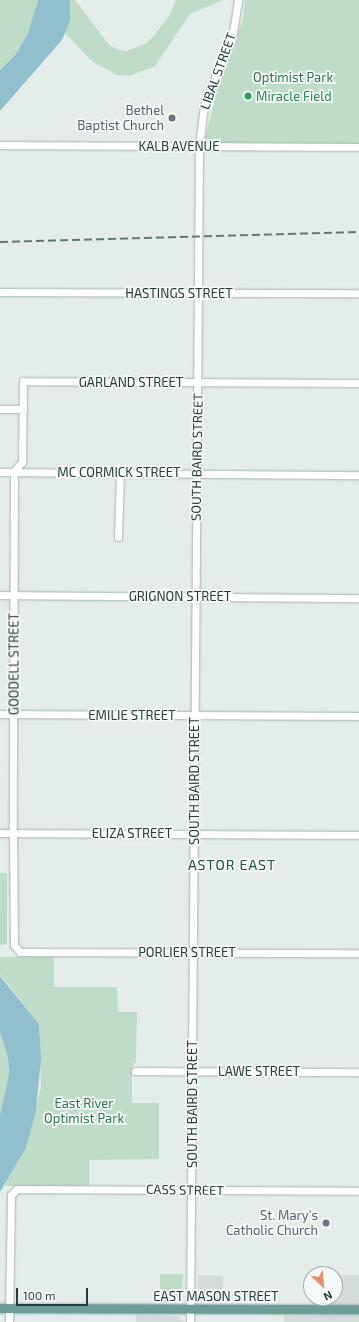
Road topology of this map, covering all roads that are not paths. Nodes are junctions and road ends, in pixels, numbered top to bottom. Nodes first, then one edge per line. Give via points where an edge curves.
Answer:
1 (238, 0) edge
2 (0, 145) edge
3 (199, 146) junction
4 (359, 147) edge
5 (198, 239) joint
6 (0, 292) edge
7 (198, 293) junction
8 (359, 294) edge
9 (23, 381) joint
10 (198, 383) junction
11 (359, 383) edge
12 (0, 409) edge
13 (23, 409) junction
14 (14, 471) junction
15 (0, 472) edge
16 (120, 472) junction
17 (198, 473) junction
18 (359, 475) edge
19 (118, 537) dead end
20 (0, 595) edge
21 (15, 595) junction
22 (196, 596) junction
23 (359, 598) edge
24 (0, 714) edge
25 (14, 714) junction
26 (195, 715) junction
27 (359, 716) edge
28 (0, 833) edge
29 (13, 833) junction
30 (194, 834) junction
31 (359, 835) edge
32 (16, 950) joint
33 (193, 952) junction
34 (359, 953) edge
35 (135, 1071) dead end
36 (192, 1071) junction
37 (359, 1072) edge
38 (191, 1190) junction
39 (359, 1191) edge
40 (5, 1308) edge
41 (190, 1309) junction
42 (359, 1310) edge
43 (9, 1322) edge
44 (190, 1322) edge

1 - 3 street, LIBAL STREET via 233,32 204,106
2 - 3 street, KALB AVENUE
3 - 4 street, KALB AVENUE
3 - 5 street, LIBAL STREET
5 - 7 street, SOUTH BAIRD STREET
6 - 7 street, HASTINGS STREET
7 - 8 street, HASTINGS STREET
7 - 10 street, SOUTH BAIRD STREET
9 - 10 street, GARLAND STREET
9 - 13 street, GOODELL STREET
10 - 11 street, GARLAND STREET
10 - 17 street, SOUTH BAIRD STREET
12 - 13 street
13 - 14 street, GOODELL STREET via 22,462
14 - 15 street, MC CORMICK STREET
14 - 16 street, MC CORMICK STREET
14 - 21 street, GOODELL STREET
16 - 17 street, MC CORMICK STREET
16 - 19 street
17 - 18 street, MC CORMICK STREET
17 - 22 street, SOUTH BAIRD STREET
20 - 21 street, GRIGNON STREET
21 - 22 street, GRIGNON STREET
21 - 25 street, GOODELL STREET
22 - 23 street, GRIGNON STREET
22 - 26 street, SOUTH BAIRD STREET
24 - 25 street, EMILIE STREET
25 - 26 street, EMILIE STREET
25 - 29 street, GOODELL STREET
26 - 27 street, EMILIE STREET
26 - 30 street, SOUTH BAIRD STREET
28 - 29 street, ELIZA STREET
29 - 30 street, ELIZA STREET
29 - 32 street, GOODELL STREET
30 - 31 street, ELIZA STREET
30 - 33 street, SOUTH BAIRD STREET
32 - 33 street, PORLIER STREET
33 - 34 street, PORLIER STREET
33 - 36 street, SOUTH BAIRD STREET
35 - 36 street, LAWE STREET
36 - 37 street, LAWE STREET
36 - 38 street, SOUTH BAIRD STREET
38 - 39 street, CASS STREET
38 - 40 street, CASS STREET via 22,1188 12,1191
38 - 41 street, SOUTH BAIRD STREET
40 - 41 main road, EAST MASON STREET
40 - 43 street
41 - 42 main road, EAST MASON STREET
41 - 44 street, SOUTH BAIRD STREET

